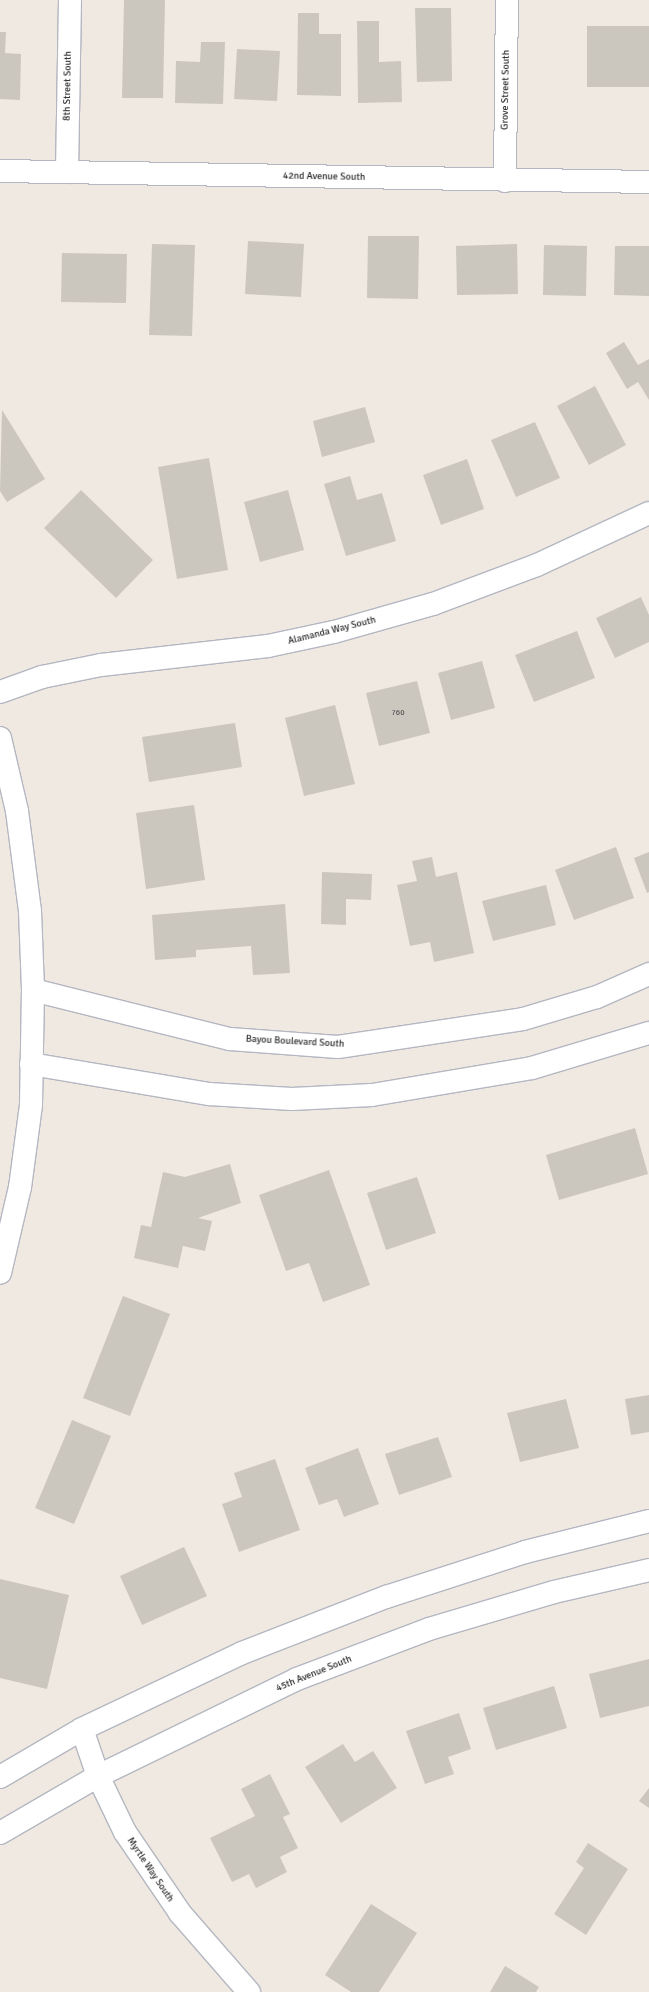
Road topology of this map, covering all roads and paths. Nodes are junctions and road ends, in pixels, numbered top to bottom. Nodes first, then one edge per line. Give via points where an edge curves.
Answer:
1 (70, 0) edge
2 (507, 0) edge
3 (0, 171) edge
4 (67, 172) junction
5 (504, 181) junction
6 (649, 182) edge
7 (649, 513) edge
8 (0, 692) edge
9 (0, 738) edge
10 (649, 974) edge
11 (33, 990) junction
12 (649, 1033) edge
13 (31, 1064) junction
14 (0, 1273) edge
15 (649, 1521) edge
16 (649, 1570) edge
17 (82, 1729) junction
18 (98, 1776) junction
19 (0, 1777) edge
20 (0, 1833) edge
21 (249, 1992) edge

1 - 4 street, 8th Street South
2 - 5 street, Grove Street South
3 - 4 street, 42nd Avenue South
4 - 5 street, 42nd Avenue South
5 - 6 street, 42nd Avenue South
7 - 8 street, Alamanda Way South via 537,565 433,604 334,632 268,646 101,665 42,677
9 - 11 street via 17,811 29,903
10 - 11 street, Bayou Boulevard South via 597,997 523,1019 338,1047 230,1039
11 - 13 street
12 - 13 street via 532,1068 365,1095 292,1099 208,1094
13 - 14 street via 31,1105 20,1187
15 - 17 street via 525,1552 386,1597 242,1653
16 - 18 street, 45th Avenue South via 554,1592 429,1629 298,1679
17 - 18 street, Myrtle Way South
17 - 19 street
18 - 20 street, 45th Avenue South
18 - 21 street, Myrtle Way South via 126,1832 180,1913

